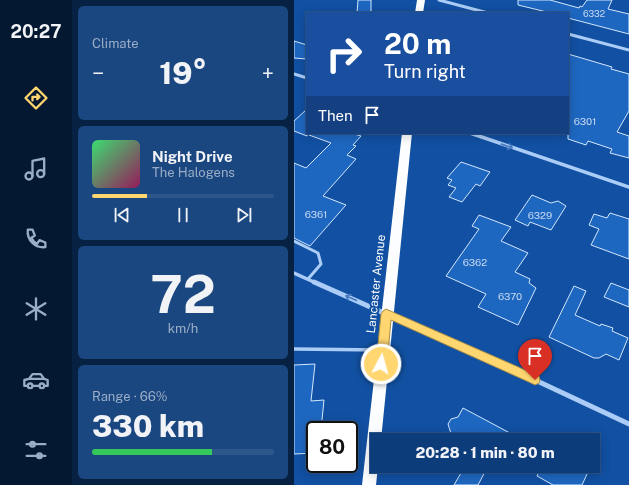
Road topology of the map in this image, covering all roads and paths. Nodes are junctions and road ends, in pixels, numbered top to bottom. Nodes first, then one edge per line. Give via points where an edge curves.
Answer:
1 (421, 0) edge
2 (438, 0) edge
3 (420, 12) edge
4 (484, 12) edge
5 (569, 34) edge
6 (629, 50) edge
7 (294, 74) edge
8 (306, 78) edge
9 (407, 134) edge
10 (473, 134) edge
11 (629, 187) edge
12 (294, 241) edge
13 (294, 272) edge
14 (308, 279) junction
15 (386, 314) junction
16 (294, 349) edge
17 (383, 350) junction
18 (629, 424) edge
19 (369, 485) edge

1 - 3 highway
2 - 4 street
5 - 6 street
7 - 8 street
9 - 15 highway, Lancaster Avenue
10 -> 11 street
12 - 14 lane via 318,253 320,264
13 - 14 street
15 -> 14 street
15 - 17 highway, Lancaster Avenue
15 - 18 street
16 - 17 lane
17 - 19 highway, Lancaster Avenue

